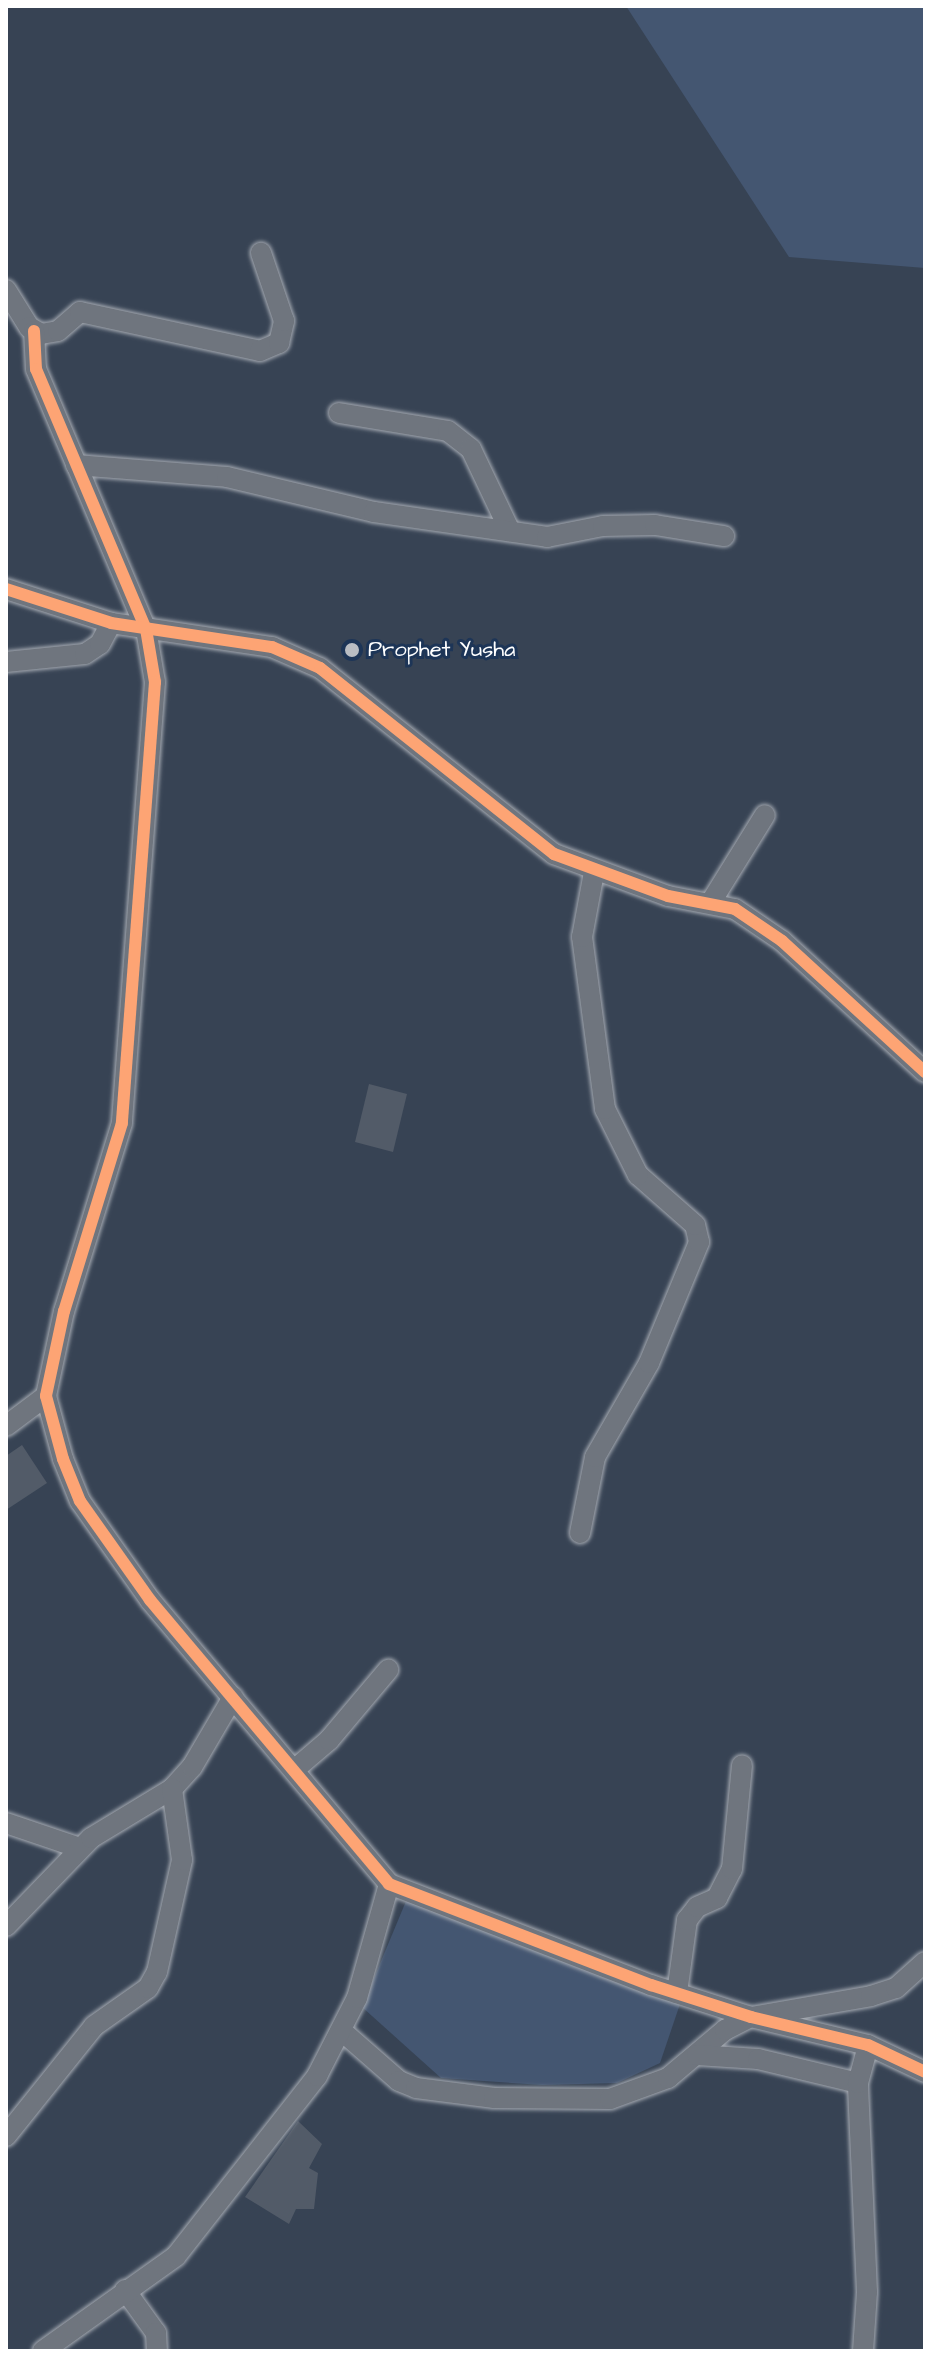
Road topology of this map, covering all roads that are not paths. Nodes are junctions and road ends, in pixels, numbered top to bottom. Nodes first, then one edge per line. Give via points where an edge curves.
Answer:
1 (261, 253) dead end
2 (6, 290) edge
3 (34, 331) junction
4 (339, 413) dead end
5 (76, 465) junction
6 (510, 531) junction
7 (724, 536) dead end
8 (6, 589) edge
9 (111, 623) junction
10 (146, 629) junction
11 (6, 662) edge
12 (765, 815) dead end
13 (594, 872) junction
14 (711, 902) junction
15 (925, 1072) edge
16 (46, 1396) junction
17 (6, 1426) edge
18 (580, 1533) dead end
19 (388, 1670) dead end
20 (233, 1697) junction
21 (742, 1765) dead end
22 (294, 1770) junction
23 (172, 1789) junction
24 (6, 1823) edge
25 (80, 1848) junction
26 (389, 1884) junction
27 (6, 1926) edge
28 (922, 1970) edge
29 (677, 1993) junction
30 (751, 2017) junction
31 (343, 2032) junction
32 (868, 2045) junction
33 (697, 2055) junction
34 (925, 2072) edge
35 (858, 2083) junction
36 (6, 2136) edge
37 (125, 2290) junction
38 (43, 2351) edge
39 (157, 2351) edge
40 (863, 2351) edge

1 - 3 street via 284,321 279,343 260,351 80,312 52,334
2 - 3 street
3 - 5 street via 36,369 55,403
4 - 6 street via 448,431 471,449
5 - 6 street via 227,477 374,512
5 - 10 street
6 - 7 street via 547,537 603,526 655,525
8 - 9 street
9 - 10 street
9 - 11 street via 100,644 85,654
10 - 13 street via 190,631 272,647 320,668 524,833
10 - 16 street via 155,682 151,770 122,1123 64,1311
12 - 14 street
13 - 14 street via 668,896
13 - 18 street via 582,937 595,1004 597,1070 605,1109 638,1175 695,1225 699,1242 649,1363 595,1457
14 - 15 street via 735,909 782,941
16 - 17 street
16 - 20 street via 80,1501 141,1587
19 - 22 street via 329,1740
20 - 22 street
20 - 23 street via 192,1767
21 - 29 street via 732,1869 717,1898 697,1907 687,1920
22 - 26 street
23 - 25 street
23 - 36 street via 182,1860 157,1972 148,1988 94,2026
24 - 25 street
25 - 27 street
26 - 29 street
26 - 31 street
28 - 30 street via 871,1996
29 - 30 street
30 - 32 street
30 - 33 street via 725,2030
31 - 33 street via 399,2081 442,2094 481,2097 610,2099 668,2078
31 - 37 street via 317,2076 196,2233 158,2272
32 - 34 street
32 - 35 street
33 - 35 street via 758,2059
35 - 40 street via 867,2292
37 - 38 street
37 - 39 street via 156,2333

